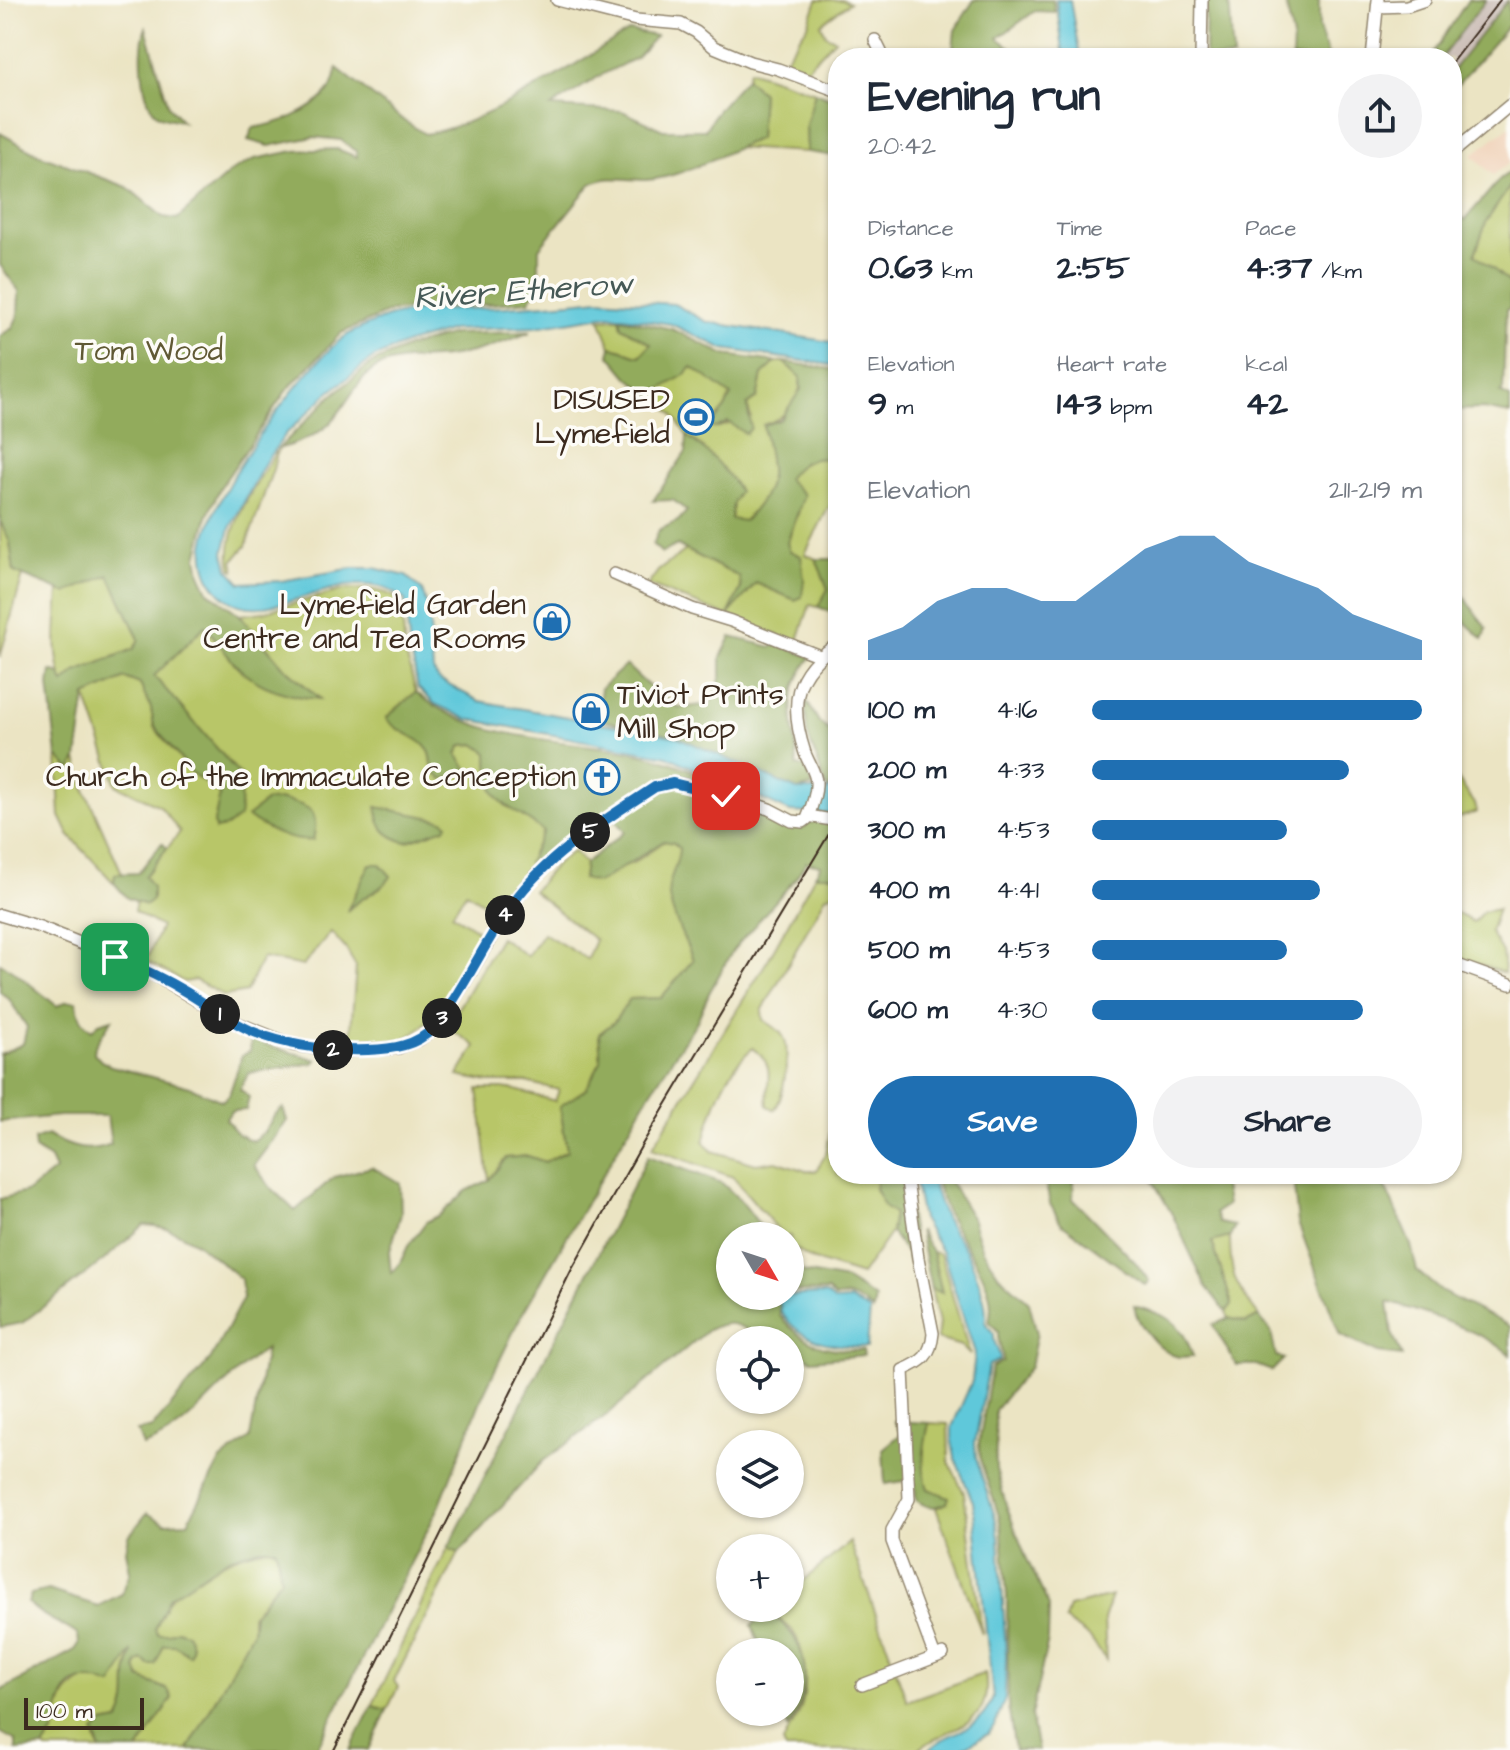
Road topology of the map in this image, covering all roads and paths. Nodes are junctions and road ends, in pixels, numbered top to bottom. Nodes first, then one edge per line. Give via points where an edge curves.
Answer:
1 (557, 0) edge
2 (1202, 0) edge
3 (1425, 0) edge
4 (1378, 3) edge
5 (875, 40) dead end
6 (879, 48) edge
7 (1201, 48) edge
8 (1373, 48) edge
9 (828, 88) edge
10 (1510, 105) edge
11 (1462, 145) edge
12 (614, 574) dead end
13 (828, 652) edge
14 (820, 656) junction
15 (805, 817) junction
16 (828, 820) edge
17 (0, 915) edge
18 (1462, 967) edge
19 (1510, 984) edge
20 (907, 1184) edge
21 (862, 1685) dead end

1 - 9 street via 636,20 681,24 726,52
2 - 7 street
3 - 4 street via 1407,6
4 - 8 street
5 - 6 street
10 - 11 street
12 - 14 street
13 - 14 street
14 - 15 street via 800,682 796,702 801,741 816,784
15 - 16 street
15 - 17 street via 699,788 673,783 655,787 530,882 435,1027 398,1048 338,1051 273,1039 144,969
18 - 19 street
20 - 21 street via 933,1333 922,1361 902,1373 910,1506 892,1530 892,1541 939,1656

